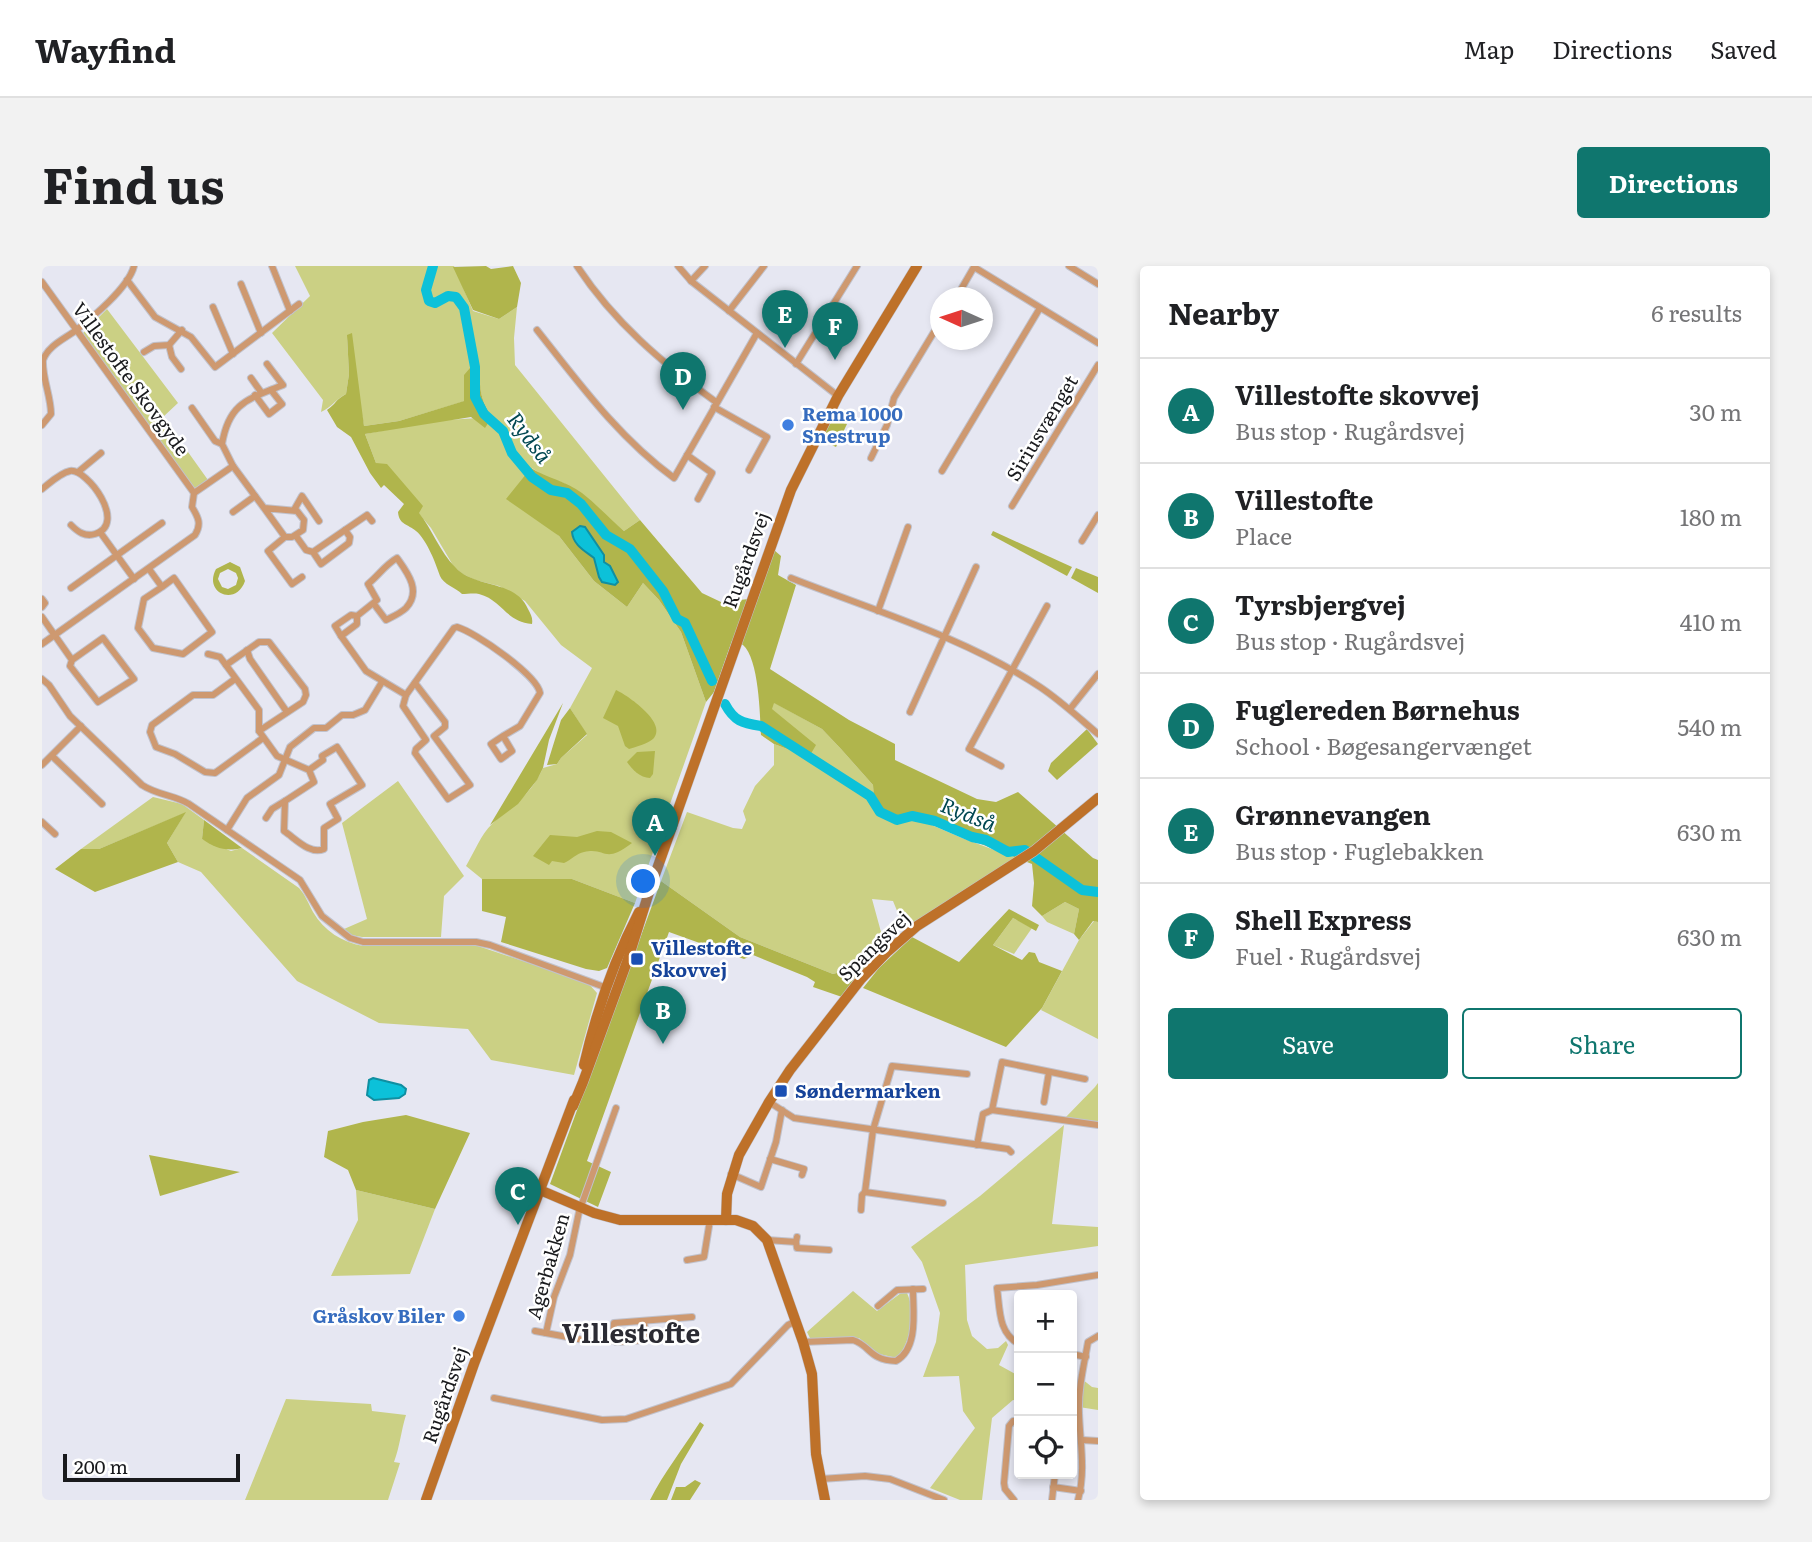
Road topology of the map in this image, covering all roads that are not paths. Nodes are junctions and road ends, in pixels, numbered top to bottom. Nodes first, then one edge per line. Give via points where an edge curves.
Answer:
1 (134, 266) edge
2 (272, 266) edge
3 (577, 266) edge
4 (678, 266) edge
5 (705, 266) edge
6 (764, 266) edge
7 (857, 266) edge
8 (917, 266) edge
9 (1069, 266) edge
10 (974, 267) edge
11 (127, 280) junction
12 (691, 281) junction
13 (42, 282) edge
14 (241, 284) dead end
15 (1098, 284) edge
16 (962, 287) edge
17 (299, 304) dead end
18 (213, 307) dead end
19 (1040, 308) junction
20 (729, 311) junction
21 (290, 312) junction
22 (76, 330) junction
23 (182, 330) junction
24 (537, 330) dead end
25 (261, 333) junction
26 (757, 333) junction
27 (930, 339) edge
28 (1098, 343) edge
29 (169, 345) junction
30 (44, 352) edge
31 (145, 352) dead end
32 (233, 354) junction
33 (267, 364) dead end
34 (796, 364) junction
35 (1098, 365) edge
36 (181, 369) dead end
37 (251, 378) dead end
38 (271, 390) junction
39 (258, 393) junction
40 (838, 396) junction
41 (715, 405) junction
42 (192, 408) dead end
43 (42, 425) edge
44 (222, 444) junction
45 (101, 453) dead end
46 (687, 455) junction
47 (871, 458) dead end
48 (233, 466) junction
49 (749, 470) dead end
50 (942, 471) dead end
51 (78, 472) junction
52 (42, 489) edge
53 (194, 494) junction
54 (255, 496) junction
55 (698, 499) dead end
56 (1012, 506) dead end
57 (264, 508) junction
58 (294, 510) junction
59 (233, 512) dead end
60 (1098, 515) edge
61 (319, 521) dead end
62 (372, 522) dead end
63 (162, 523) dead end
64 (71, 525) dead end
65 (908, 527) dead end
66 (345, 530) junction
67 (100, 532) junction
68 (296, 536) junction
69 (285, 537) junction
70 (1082, 541) dead end
71 (313, 552) junction
72 (117, 555) junction
73 (976, 567) dead end
74 (149, 569) junction
75 (302, 577) dead end
76 (790, 578) dead end
77 (134, 579) junction
78 (162, 587) junction
79 (71, 588) dead end
80 (42, 599) edge
81 (374, 604) junction
82 (1047, 606) dead end
83 (42, 607) edge
84 (878, 611) junction
85 (357, 616) junction
86 (42, 617) edge
87 (54, 636) junction
88 (341, 636) junction
89 (943, 637) junction
90 (42, 645) edge
91 (247, 650) junction
92 (208, 654) dead end
93 (72, 660) junction
94 (226, 665) junction
95 (1012, 670) junction
96 (1098, 674) edge
97 (235, 679) junction
98 (42, 680) edge
99 (382, 682) junction
100 (415, 683) junction
101 (406, 695) junction
102 (1070, 709) junction
103 (287, 712) junction
104 (910, 712) dead end
105 (81, 726) junction
106 (261, 734) junction
107 (1098, 734) edge
108 (503, 736) dead end
109 (52, 756) junction
110 (285, 760) junction
111 (42, 765) edge
112 (1001, 766) dead end
113 (309, 770) junction
114 (1098, 798) edge
115 (285, 801) junction
116 (102, 804) dead end
117 (266, 818) dead end
118 (42, 822) edge
119 (227, 830) junction
120 (55, 834) dead end
121 (613, 986) junction
122 (1049, 1072) junction
123 (967, 1074) dead end
124 (1085, 1079) dead end
125 (769, 1102) junction
126 (1044, 1102) dead end
127 (572, 1105) junction
128 (616, 1108) dead end
129 (782, 1110) junction
130 (992, 1110) junction
131 (1098, 1125) edge
132 (873, 1130) junction
133 (977, 1144) junction
134 (1011, 1152) dead end
135 (770, 1159) junction
136 (732, 1174) junction
137 (802, 1175) dead end
138 (540, 1190) junction
139 (865, 1192) junction
140 (943, 1203) dead end
141 (581, 1208) junction
142 (861, 1210) dead end
143 (710, 1220) junction
144 (726, 1220) junction
145 (767, 1240) junction
146 (829, 1251) dead end
147 (687, 1260) dead end
148 (1098, 1275) edge
149 (913, 1289) junction
150 (923, 1289) dead end
151 (878, 1306) dead end
152 (692, 1318) dead end
153 (644, 1321) junction
154 (796, 1321) junction
155 (535, 1331) dead end
156 (546, 1333) junction
157 (1098, 1336) edge
158 (613, 1340) junction
159 (1014, 1341) edge
160 (803, 1342) junction
161 (1077, 1355) edge
162 (1086, 1357) junction
163 (494, 1398) dead end
164 (1014, 1421) edge
165 (1082, 1440) junction
166 (1098, 1441) edge
167 (821, 1479) junction
168 (1054, 1479) edge
169 (1053, 1487) junction
170 (1081, 1491) junction
171 (426, 1500) edge
172 (825, 1500) edge
173 (944, 1500) edge
174 (1014, 1500) edge
175 (1052, 1500) edge
176 (1078, 1500) edge

1 - 11 street
2 - 21 street
3 - 41 street via 599,298 642,344
4 - 12 street
5 - 12 street
6 - 20 street
7 - 34 street
8 - 40 main road, Rugårdsvej
9 - 15 street
10 - 16 street
10 - 19 street
11 - 22 street
11 - 23 street via 155,317
12 - 20 street
13 - 22 street, Villestofte Skovgyde
14 - 25 street
17 - 21 street
18 - 32 street
19 - 28 street
19 - 50 street
20 - 26 street
21 - 25 street
22 - 30 street
22 - 53 street, Villestofte Skovgyde
23 - 29 street
23 - 32 street via 215,367
24 - 46 street via 609,420 654,463 674,478
25 - 32 street
26 - 34 street
26 - 41 street
27 - 47 street via 894,398
29 - 31 street
29 - 36 street
30 - 43 street via 42,373 51,414
33 - 38 street via 283,385
34 - 40 street
35 - 56 street, Siriusvænget
37 - 39 street
38 - 39 street
38 - 39 street via 282,404 269,414
39 - 44 street via 231,417
40 - 121 main road, Rugårdsvej via 810,447 775,531 651,886 626,937
41 - 46 street
41 - 49 street via 767,437
42 - 44 street
44 - 48 street
45 - 51 street
46 - 55 street via 712,473
48 - 53 street
48 - 54 street
51 - 52 street via 67,472
51 - 67 street via 106,506 107,521
53 - 74 street via 191,507 199,521 197,531
54 - 57 street
54 - 59 street
57 - 58 street
57 - 69 street
58 - 61 street via 302,496
58 - 68 street via 304,520
60 - 70 street
62 - 66 street via 367,514
63 - 72 street
64 - 67 street via 81,534
65 - 84 street
66 - 71 street
66 - 71 street via 349,543 321,564
67 - 72 street
68 - 69 street
68 - 71 street
69 - 75 street via 268,551 292,584
72 - 77 street
72 - 79 street
73 - 89 street
74 - 77 street
74 - 78 street
76 - 84 street
77 - 87 street
78 - 78 street via 144,599 138,628 153,648 183,654 212,632 174,579
80 - 83 street
81 - 81 street via 377,600 368,584 397,558 412,578 407,608 386,620
81 - 85 street
82 - 95 street
84 - 89 street
85 - 88 street via 357,624
85 - 88 street via 335,626
86 - 87 street
87 - 90 street
87 - 93 street
88 - 99 street via 366,671
89 - 95 street
89 - 104 street
91 - 94 street
91 - 103 street
91 - 103 street via 269,642 305,689 303,702
92 - 94 street via 220,657
93 - 93 street via 103,638 134,679 98,702 71,666
94 - 97 street
95 - 102 street
95 - 112 street via 969,749
96 - 102 street
97 - 106 street via 259,710
97 - 106 street via 213,695 193,695 152,725 150,736 156,747 215,773
98 - 105 street
99 - 101 street
99 - 110 street via 365,710 342,715 326,728 314,728 290,747
100 - 101 street
100 - 101 street via 445,722 434,736 470,785 448,799 415,753 426,740 403,706
100 - 108 street via 454,628 461,627 501,653 540,689 520,726
102 - 107 street
103 - 106 street
105 - 109 street
105 - 119 street via 142,785 178,797
106 - 110 street
109 - 111 street
109 - 116 street
110 - 113 street
110 - 119 street via 279,775 247,799
113 - 115 street via 314,782
113 - 115 street via 337,747 362,786 330,804 338,819 324,828 324,849 313,851 284,831
114 - 125 main road, Spangsvej via 1034,851 941,909 887,952 861,979
115 - 117 street
118 - 120 street
119 - 121 street via 300,880 322,916 350,938 363,942 475,942
121 - 127 main road, Rugårdsvej via 592,1033
121 - 127 main road, Rugårdsvej via 601,1034
122 - 124 street
122 - 126 street
122 - 130 street via 1002,1062
123 - 132 street via 892,1066
125 - 129 street
125 - 136 main road, Spangsvej
127 - 138 main road, Rugårdsvej
128 - 141 street, Agerbakken
129 - 132 street via 794,1118
129 - 135 street
130 - 131 street
130 - 133 street via 983,1114
132 - 133 street
132 - 139 street
133 - 134 street
135 - 136 street via 761,1187
135 - 137 street via 804,1169
136 - 144 main road, Spangsvej
138 - 141 main road
138 - 171 main road, Rugårdsvej
139 - 140 street
139 - 142 street
141 - 143 main road via 630,1222
141 - 156 street, Agerbakken
143 - 144 main road
143 - 147 street via 704,1257
144 - 145 main road via 753,1226
145 - 146 street via 797,1240 797,1248
145 - 154 main road
148 - 159 street via 997,1288 1003,1327
149 - 150 street
149 - 151 street via 897,1290
149 - 160 street via 914,1324 905,1353 896,1361 872,1356 853,1340
152 - 153 street
153 - 158 street via 614,1323
153 - 158 street, Agerbakken via 646,1340
154 - 160 main road
154 - 163 street via 732,1384 625,1419 602,1420
155 - 156 street, Agerbakken
156 - 158 street, Agerbakken
157 - 162 street via 1088,1342
160 - 167 main road via 812,1374
161 - 162 street
162 - 165 street via 1079,1410
164 - 174 street via 1009,1426 1004,1482
165 - 166 street
165 - 170 street
167 - 172 main road
167 - 173 street via 890,1479
168 - 169 street
169 - 170 street
169 - 175 street
170 - 176 street

